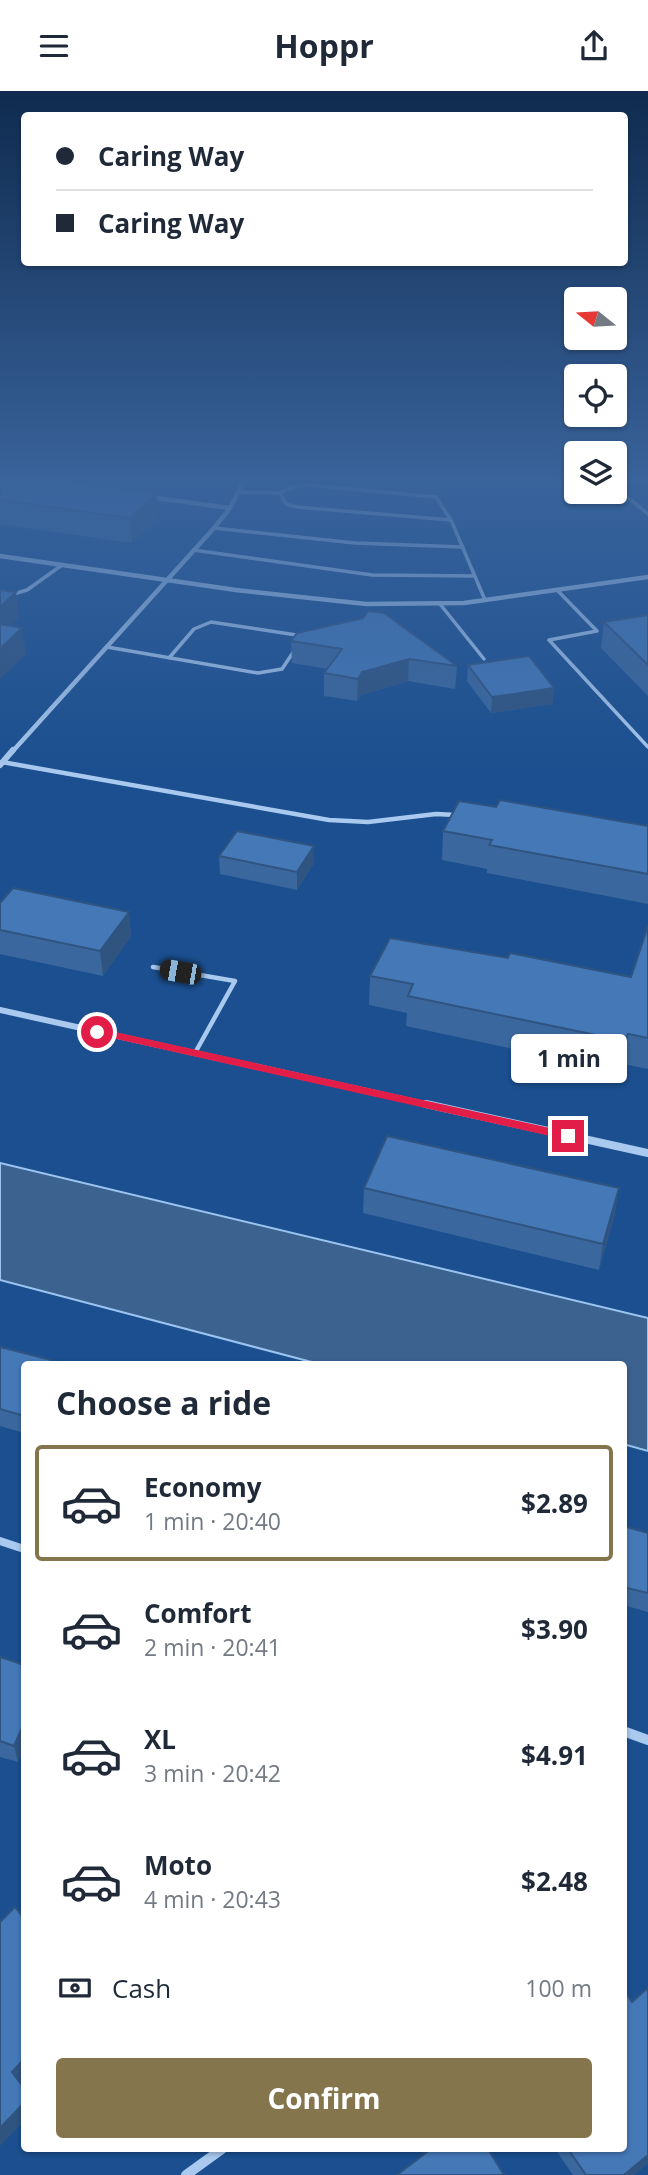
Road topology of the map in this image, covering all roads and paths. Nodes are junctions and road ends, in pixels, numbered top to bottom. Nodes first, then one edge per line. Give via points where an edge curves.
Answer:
1 (43, 578) edge
2 (155, 578) edge
3 (476, 578) edge
4 (639, 578) edge
5 (167, 580) junction
6 (557, 590) junction
7 (0, 598) edge
8 (485, 600) junction
9 (440, 604) junction
10 (383, 605) junction
11 (376, 617) edge
12 (610, 629) edge
13 (597, 631) junction
14 (107, 647) junction
15 (170, 658) junction
16 (484, 659) dead end
17 (648, 747) edge
18 (1, 763) edge
19 (463, 815) edge
20 (153, 967) dead end
21 (0, 1010) edge
22 (195, 1053) junction
23 (648, 1153) edge
24 (0, 1541) edge
25 (21, 1548) edge
26 (627, 1732) edge
27 (648, 1740) edge
28 (218, 2152) edge
29 (186, 2175) edge

1 - 7 lane via 27,590
2 - 5 street
3 - 8 lane
4 - 6 street
5 - 10 street
5 - 14 street
6 - 8 street
6 - 13 lane
8 - 9 street
9 - 10 street
9 - 16 lane
10 - 11 lane
12 - 13 lane
13 - 17 lane via 549,640
14 - 15 lane
14 - 18 street
15 - 15 lane via 270,672 282,669 305,636 211,622 194,629
18 - 19 lane via 329,820 368,823
20 - 22 lane via 235,981
21 - 22 street
22 - 23 street
24 - 25 street
26 - 27 street
28 - 29 street

